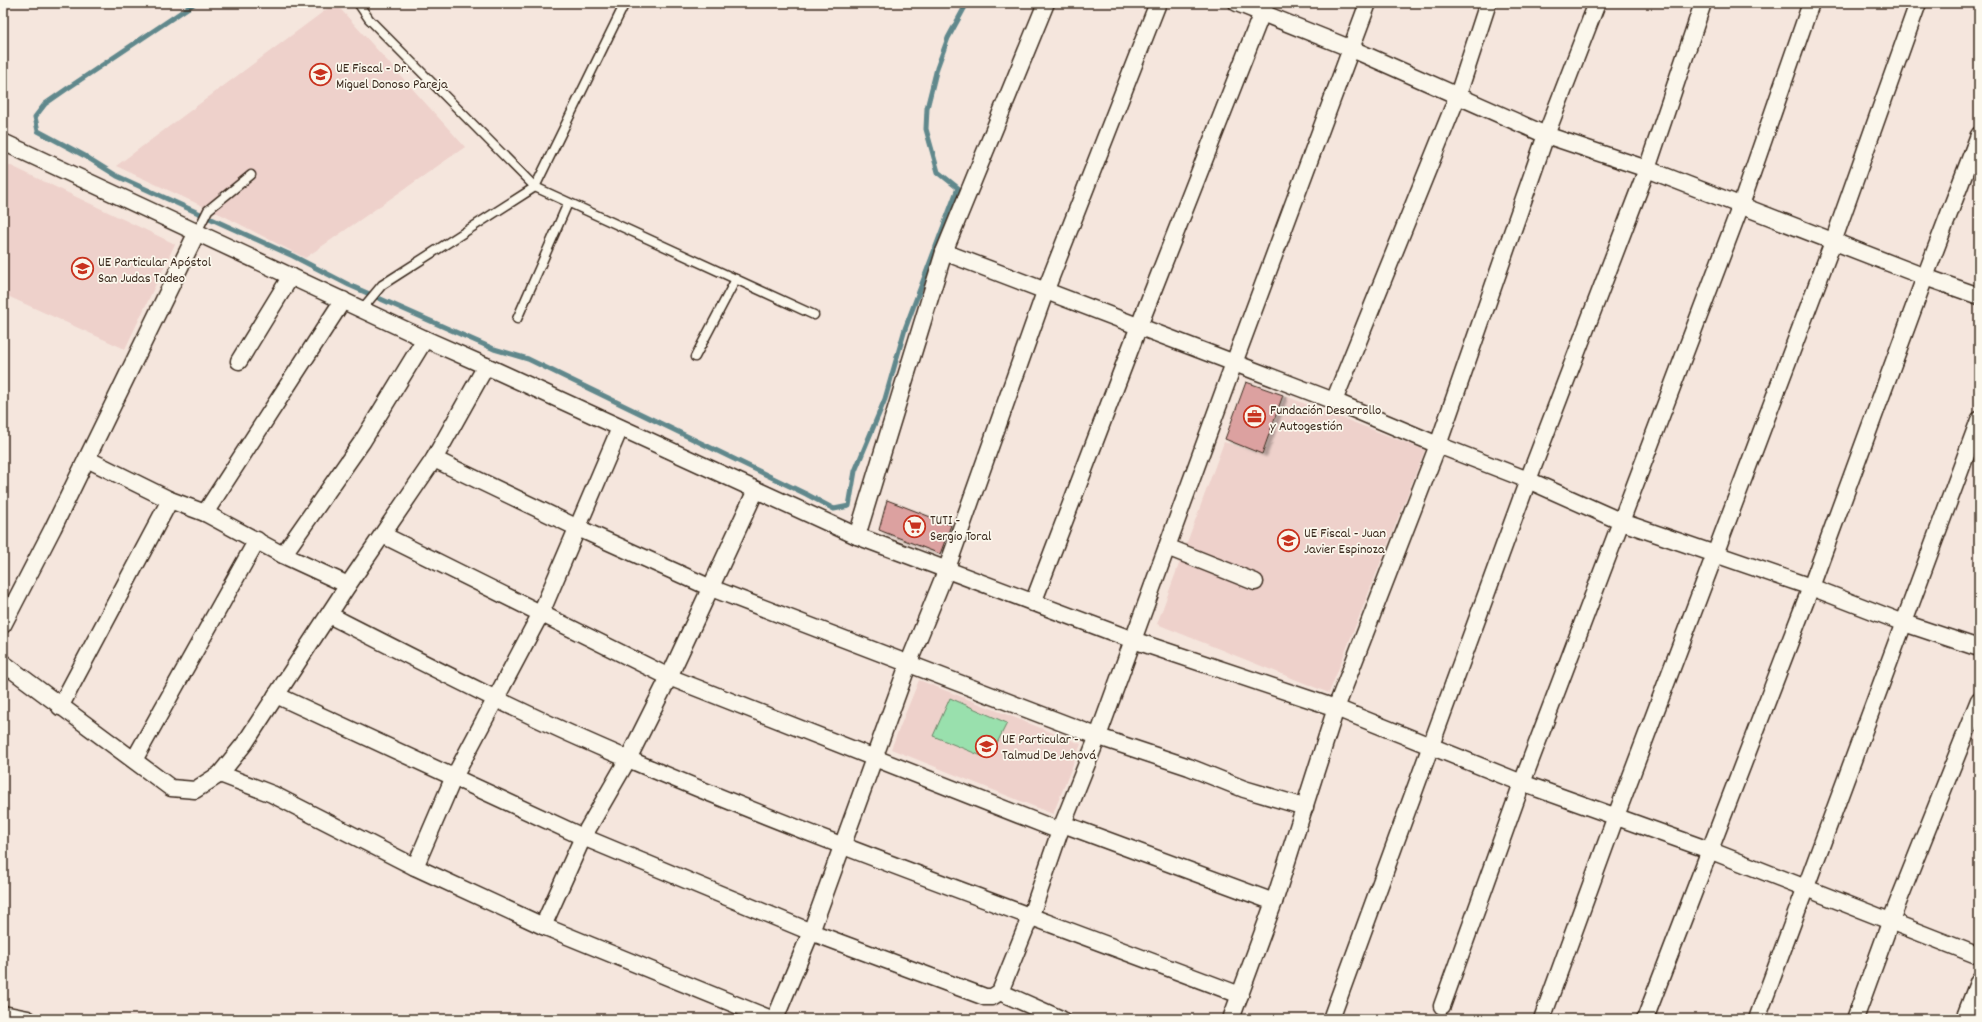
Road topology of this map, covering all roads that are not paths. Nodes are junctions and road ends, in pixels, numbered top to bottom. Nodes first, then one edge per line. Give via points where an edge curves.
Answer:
1 (358, 3) edge
2 (625, 3) edge
3 (1046, 3) edge
4 (1158, 3) edge
5 (1237, 3) edge
6 (1368, 3) edge
7 (1488, 3) edge
8 (1597, 3) edge
9 (1703, 3) edge
10 (1811, 3) edge
11 (1918, 3) edge
12 (1264, 8) edge
13 (1352, 49) junction
14 (1458, 95) junction
15 (1546, 135) junction
16 (1979, 135) edge
17 (3, 142) edge
18 (1647, 169) junction
19 (251, 174) dead end
20 (535, 187) junction
21 (568, 202) junction
22 (1741, 205) junction
23 (197, 232) junction
24 (1833, 242) junction
25 (944, 252) junction
26 (291, 276) junction
27 (1924, 277) junction
28 (736, 279) junction
29 (1045, 292) junction
30 (1979, 296) edge
31 (343, 300) junction
32 (362, 309) junction
33 (814, 315) dead end
34 (517, 319) dead end
35 (1139, 326) junction
36 (425, 339) junction
37 (695, 357) dead end
38 (239, 361) dead end
39 (1234, 363) junction
40 (486, 366) junction
41 (1334, 401) junction
42 (1979, 420) edge
43 (620, 428) junction
44 (1438, 445) junction
45 (87, 459) junction
46 (434, 459) junction
47 (1528, 480) junction
48 (756, 490) junction
49 (170, 500) junction
50 (206, 513) junction
51 (1622, 522) junction
52 (578, 528) junction
53 (383, 535) junction
54 (857, 536) junction
55 (257, 540) junction
56 (1167, 548) junction
57 (283, 554) junction
58 (1716, 554) junction
59 (946, 571) junction
60 (1255, 582) dead end
61 (348, 585) junction
62 (1811, 587) junction
63 (711, 588) junction
64 (1033, 603) junction
65 (541, 612) junction
66 (328, 615) junction
67 (1904, 623) junction
68 (3, 625) edge
69 (1133, 640) junction
70 (1979, 648) edge
71 (909, 662) junction
72 (3, 663) edge
73 (669, 677) junction
74 (276, 695) junction
75 (495, 699) junction
76 (1979, 700) edge
77 (60, 707) junction
78 (1336, 708) junction
79 (1098, 736) junction
80 (1431, 745) junction
81 (875, 757) junction
82 (628, 759) junction
83 (134, 760) junction
84 (220, 774) junction
85 (453, 779) junction
86 (1522, 783) junction
87 (1305, 807) junction
88 (1616, 816) junction
89 (1062, 828) junction
90 (583, 838) junction
91 (843, 845) junction
92 (1710, 850) junction
93 (415, 867) junction
94 (1806, 888) junction
95 (1274, 902) junction
96 (1031, 915) junction
97 (1891, 920) junction
98 (542, 926) junction
99 (811, 932) junction
100 (1979, 956) edge
101 (1979, 980) edge
102 (1000, 992) junction
103 (1240, 995) junction
104 (1442, 1006) dead end
105 (3, 1014) edge
106 (28, 1019) edge
107 (771, 1019) edge
108 (775, 1019) edge
109 (1061, 1019) edge
110 (1232, 1019) edge
111 (1331, 1019) edge
112 (1542, 1019) edge
113 (1645, 1019) edge
114 (1757, 1019) edge
115 (1855, 1019) edge
116 (1964, 1019) edge

1 - 20 lane via 369,19
2 - 20 lane
3 - 25 street
4 - 29 street
5 - 12 street
6 - 13 street
7 - 14 street
8 - 15 street
9 - 18 street
10 - 22 street
11 - 24 street
12 - 13 street
12 - 35 street
13 - 14 street
13 - 39 street
14 - 15 street
14 - 41 street
15 - 18 street
15 - 44 street
16 - 27 street
17 - 23 street
18 - 22 street
18 - 47 street
19 - 23 lane via 208,210
20 - 21 lane
20 - 32 lane via 382,285
21 - 28 lane
21 - 34 lane
22 - 24 street
22 - 51 street
23 - 26 street
23 - 45 street
24 - 27 street
24 - 58 street
25 - 29 street
25 - 54 street
26 - 31 street
26 - 38 street
27 - 30 street
27 - 62 street
28 - 33 lane
28 - 37 lane
29 - 35 street
29 - 59 street
31 - 32 street
31 - 50 street
32 - 36 street
35 - 39 street
35 - 64 street
36 - 40 street
36 - 57 street via 362,442
39 - 41 street
39 - 56 street
40 - 43 street
40 - 46 street
41 - 44 street
42 - 67 street
43 - 48 street
43 - 52 street
44 - 47 street
44 - 78 street
45 - 49 street
45 - 68 street
46 - 52 street
46 - 53 street
47 - 51 street
47 - 80 street
48 - 54 street
48 - 63 street
49 - 50 street
49 - 77 street
50 - 55 street
51 - 58 street
51 - 86 street
52 - 63 street
52 - 65 street
53 - 61 street
53 - 65 street
54 - 59 street
55 - 57 street
55 - 83 street
56 - 60 street
56 - 69 street
57 - 61 street
58 - 62 street
58 - 88 street
59 - 64 street
59 - 71 street
61 - 66 street
62 - 67 street
62 - 92 street
63 - 71 street
63 - 73 street
64 - 69 street
65 - 73 street
65 - 75 street
66 - 74 street
66 - 75 street
67 - 70 street
67 - 94 street
69 - 78 street
69 - 79 street
71 - 79 street
71 - 81 street
72 - 77 street
73 - 81 street
73 - 82 street
74 - 84 street via 245,743
74 - 85 street
75 - 82 street
75 - 85 street
76 - 97 street
77 - 83 street
78 - 80 street
78 - 87 street
79 - 87 street via 1244,789
79 - 89 street
80 - 86 street
80 - 111 street
81 - 89 street
81 - 91 street
82 - 90 street
82 - 91 street
83 - 84 street via 171,788 195,790
84 - 93 street via 272,794
85 - 90 street
85 - 93 street
86 - 88 street
86 - 104 street
87 - 95 street
88 - 92 street
88 - 112 street
89 - 95 street
89 - 96 street
90 - 98 street
90 - 99 street
91 - 96 street
91 - 99 street
92 - 94 street
92 - 113 street
93 - 98 street
94 - 97 street
94 - 114 street
95 - 103 street
96 - 102 street
96 - 103 street
97 - 100 street
97 - 115 street
98 - 107 street
99 - 102 street via 985,997 992,997
99 - 108 street
101 - 116 street
102 - 109 street
103 - 110 street
105 - 106 street

